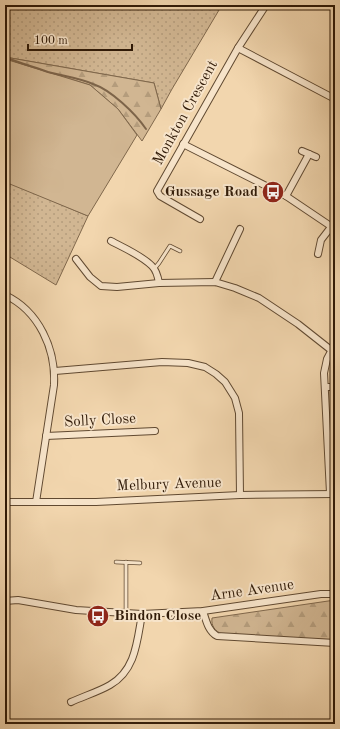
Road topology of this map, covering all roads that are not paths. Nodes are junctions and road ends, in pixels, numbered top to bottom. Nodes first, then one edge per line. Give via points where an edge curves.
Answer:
1 (266, 5) edge
2 (238, 48) junction
3 (335, 99) edge
4 (183, 144) junction
5 (302, 151) dead end
6 (309, 154) junction
7 (316, 157) dead end
8 (286, 196) junction
9 (200, 218) dead end
10 (333, 228) edge
11 (240, 229) dead end
12 (111, 241) dead end
13 (180, 251) dead end
14 (318, 254) dead end
15 (76, 259) dead end
16 (154, 269) junction
17 (215, 282) junction
18 (159, 283) junction
19 (5, 295) edge
20 (333, 347) edge
21 (55, 371) junction
22 (335, 387) edge
23 (325, 388) junction
24 (155, 431) dead end
25 (46, 436) junction
26 (332, 493) edge
27 (240, 495) junction
28 (5, 502) edge
29 (36, 502) junction
30 (116, 562) dead end
31 (126, 562) junction
32 (140, 562) dead end
33 (335, 594) edge
34 (5, 601) edge
35 (203, 611) junction
36 (126, 613) junction
37 (142, 614) junction
38 (335, 644) edge
39 (70, 702) dead end

1 - 2 street, Monkton Crescent
2 - 3 street
2 - 4 street, Monkton Crescent
4 - 8 street
4 - 9 street, Monkton Crescent via 158,191 160,196
5 - 6 street
6 - 7 street
6 - 8 street
8 - 10 street
10 - 14 street via 321,240
11 - 17 street
12 - 16 street via 143,259
13 - 16 lane via 170,246
15 - 18 street via 101,286
16 - 18 street
17 - 18 street
17 - 20 street via 259,298
19 - 21 street via 23,306 40,327 48,341
20 - 23 street via 325,369
21 - 25 street
21 - 27 street via 162,362 188,363 205,367 216,374 226,382 235,398 239,413
22 - 23 street
23 - 26 street
24 - 25 street, Solly Close
25 - 29 street
26 - 27 street, Melbury Avenue
27 - 29 street, Melbury Avenue via 96,502
28 - 29 street, Melbury Avenue
30 - 31 lane
31 - 32 lane
31 - 36 lane
33 - 35 street, Arne Avenue
34 - 36 street, Arne Avenue via 18,600 76,610
35 - 37 street, Arne Avenue
35 - 38 street via 208,627 217,636
36 - 37 street, Arne Avenue
37 - 39 street via 132,661 124,674 110,685

